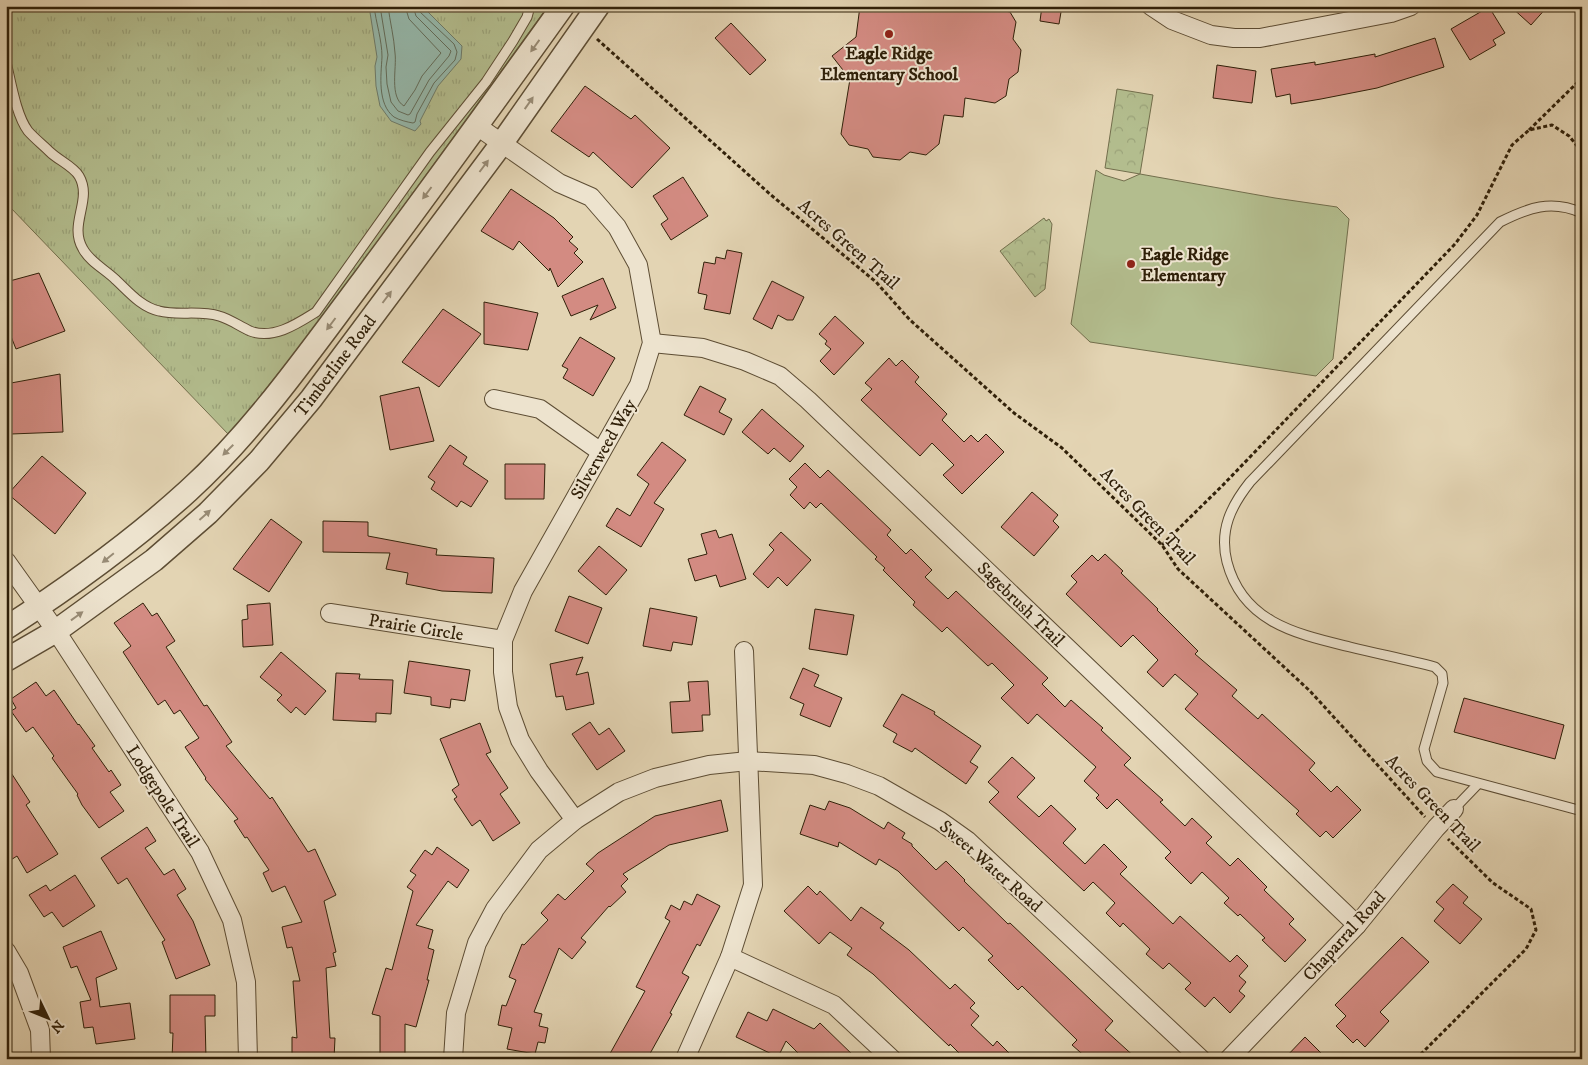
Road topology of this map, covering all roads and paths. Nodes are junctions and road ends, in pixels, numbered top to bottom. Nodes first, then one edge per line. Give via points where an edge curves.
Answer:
1 (530, 6) edge
2 (563, 6) edge
3 (598, 6) edge
4 (1151, 6) edge
5 (1411, 6) edge
6 (583, 27) junction
7 (6, 62) edge
8 (1582, 78) edge
9 (477, 126) junction
10 (1528, 130) junction
11 (502, 143) junction
12 (1582, 152) edge
13 (1582, 213) edge
14 (652, 343) junction
15 (494, 400) dead end
16 (601, 452) junction
17 (1162, 545) junction
18 (6, 561) edge
19 (38, 607) junction
20 (330, 613) dead end
21 (6, 628) edge
22 (56, 631) junction
23 (503, 640) junction
24 (744, 651) dead end
25 (6, 660) edge
26 (748, 761) junction
27 (1478, 784) junction
28 (1454, 809) joint
29 (1582, 811) edge
30 (575, 820) junction
31 (1436, 828) junction
32 (1357, 925) junction
33 (6, 951) edge
34 (730, 957) junction
35 (41, 1059) edge
36 (248, 1059) edge
37 (453, 1059) edge
38 (684, 1059) edge
39 (892, 1059) edge
40 (1201, 1059) edge
41 (1229, 1059) edge
42 (1416, 1059) edge

1 - 7 lane via 514,41 486,82 430,152 316,312 297,325 268,333 252,332 220,316 156,311 134,298 92,260 78,237 77,225 83,202 83,186 78,174 27,130
2 -> 9 street, Timberline Road
3 - 6 street, Timberline Road
4 - 5 street via 1172,20 1211,35 1234,38 1260,38 1391,13
11 -> 6 street, Timberline Road
6 - 17 path, Acres Green Trail via 771,195 876,282 910,320 1014,413 1062,448
8 - 10 path
9 - 11 street, Silverweed Way
9 -> 19 street, Timberline Road via 300,366 236,442 189,490 134,537
10 - 12 path via 1552,126 1569,136
10 - 17 path via 1512,145 1477,215 1456,244
11 - 14 street, Silverweed Way via 559,183 591,197 618,227 638,265
22 -> 11 street, Timberline Road via 154,560 208,513 259,461 312,399
13 - 27 lane via 1556,206 1536,206 1500,222 1250,482 1236,499 1224,535 1231,578 1240,594 1275,623 1303,635 1435,667 1442,674 1443,683 1424,749 1427,761 1437,772
14 - 16 street, Silverweed Way via 639,385
14 - 32 street, Sagebrush Trail via 703,348 780,376
15 - 16 street via 540,409
16 - 23 street, Silverweed Way via 523,591
17 - 31 path, Acres Green Trail via 1178,568 1310,691
18 - 19 street, Lodgepole Trail
19 - 21 street, Timberline Road
19 - 22 street, Lodgepole Trail
20 - 23 street, Prairie Circle
22 - 25 street, Timberline Road
22 - 36 street, Lodgepole Trail via 200,852 232,920 246,982
23 - 30 street, Silverweed Way via 508,707 520,740
24 - 26 street
26 - 30 street, Sweet Water Road via 709,765 655,778 620,792
26 - 34 street via 753,885
26 - 40 street, Sweet Water Road via 814,765 847,774 879,786 940,821 968,841
27 - 28 lane
27 - 29 lane
28 - 31 street, Chaparral Road
30 - 37 street, Sweet Water Road via 539,850 495,909 476,943 456,1013
31 - 32 street, Chaparral Road
31 - 42 path, Acres Green Trail via 1493,883 1531,909 1536,930 1526,949
32 - 41 street, Chaparral Road
33 - 35 street via 19,973 40,1030
34 - 38 street
34 - 39 street via 834,1005

